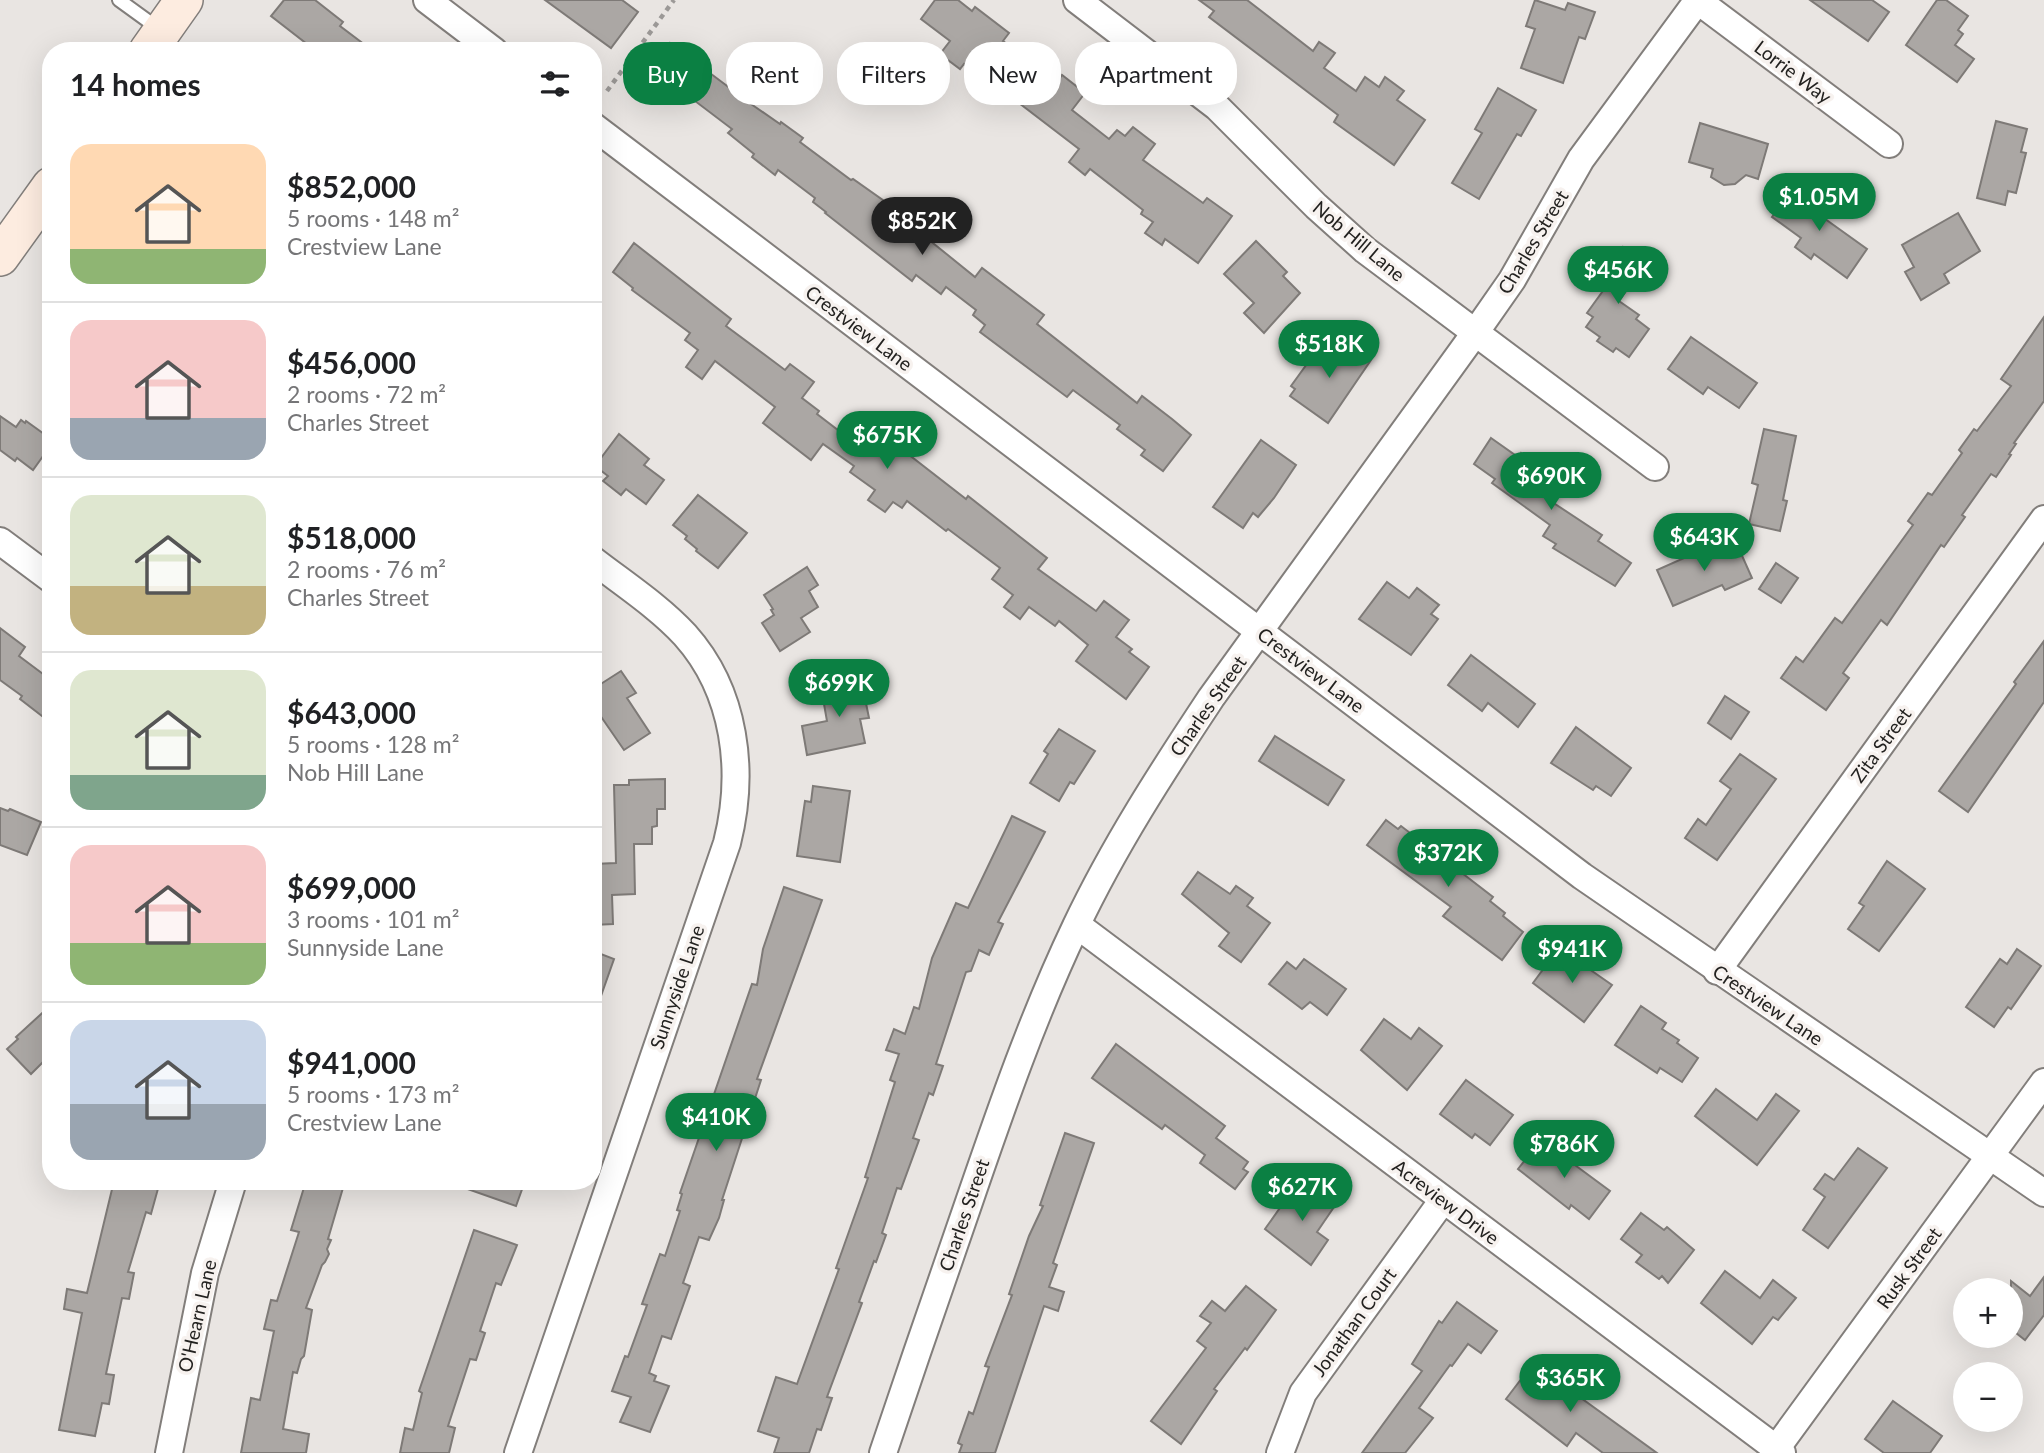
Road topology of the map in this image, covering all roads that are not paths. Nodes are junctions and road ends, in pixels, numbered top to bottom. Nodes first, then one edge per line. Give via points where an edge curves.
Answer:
1 (119, 0) edge
2 (184, 0) edge
3 (427, 0) edge
4 (1077, 0) edge
5 (1698, 0) edge
6 (155, 41) edge
7 (482, 42) edge
8 (602, 133) edge
9 (1889, 144) dead end
10 (42, 199) edge
11 (0, 257) edge
12 (1475, 333) junction
13 (1655, 467) dead end
14 (2044, 519) edge
15 (0, 541) edge
16 (602, 567) edge
17 (42, 572) edge
18 (1261, 632) junction
19 (1077, 925) junction
20 (1717, 971) junction
21 (2044, 1082) edge
22 (1991, 1155) junction
23 (230, 1190) edge
24 (2044, 1193) edge
25 (1443, 1200) junction
26 (1777, 1452) edge
27 (169, 1453) edge
28 (518, 1453) edge
29 (883, 1453) edge
30 (1280, 1453) edge

1 - 6 lane
2 - 6 street
3 - 7 street
4 - 12 street, Nob Hill Lane via 1217,107 1355,241
5 - 9 street, Lorrie Way
5 - 12 street, Charles Street via 1581,159 1512,280
8 - 18 street, Crestview Lane
10 - 11 street
12 - 13 street, Nob Hill Lane
12 - 18 street, Charles Street
14 - 20 street, Zita Street
15 - 17 street
16 - 28 street, Sunnyside Lane via 659,610 706,664 732,729 736,794 727,843
18 - 19 street, Charles Street via 1165,767
18 - 20 street, Crestview Lane via 1582,876
19 - 25 street, Acreview Drive
19 - 29 street, Charles Street via 1009,1088
20 - 22 street, Crestview Lane
21 - 22 street, Rusk Street
22 - 24 street, Crestview Lane
22 - 26 street, Rusk Street
23 - 27 street, O'Hearn Lane via 205,1273
25 - 26 street, Acreview Drive
25 - 30 street, Jonathan Court via 1303,1393

